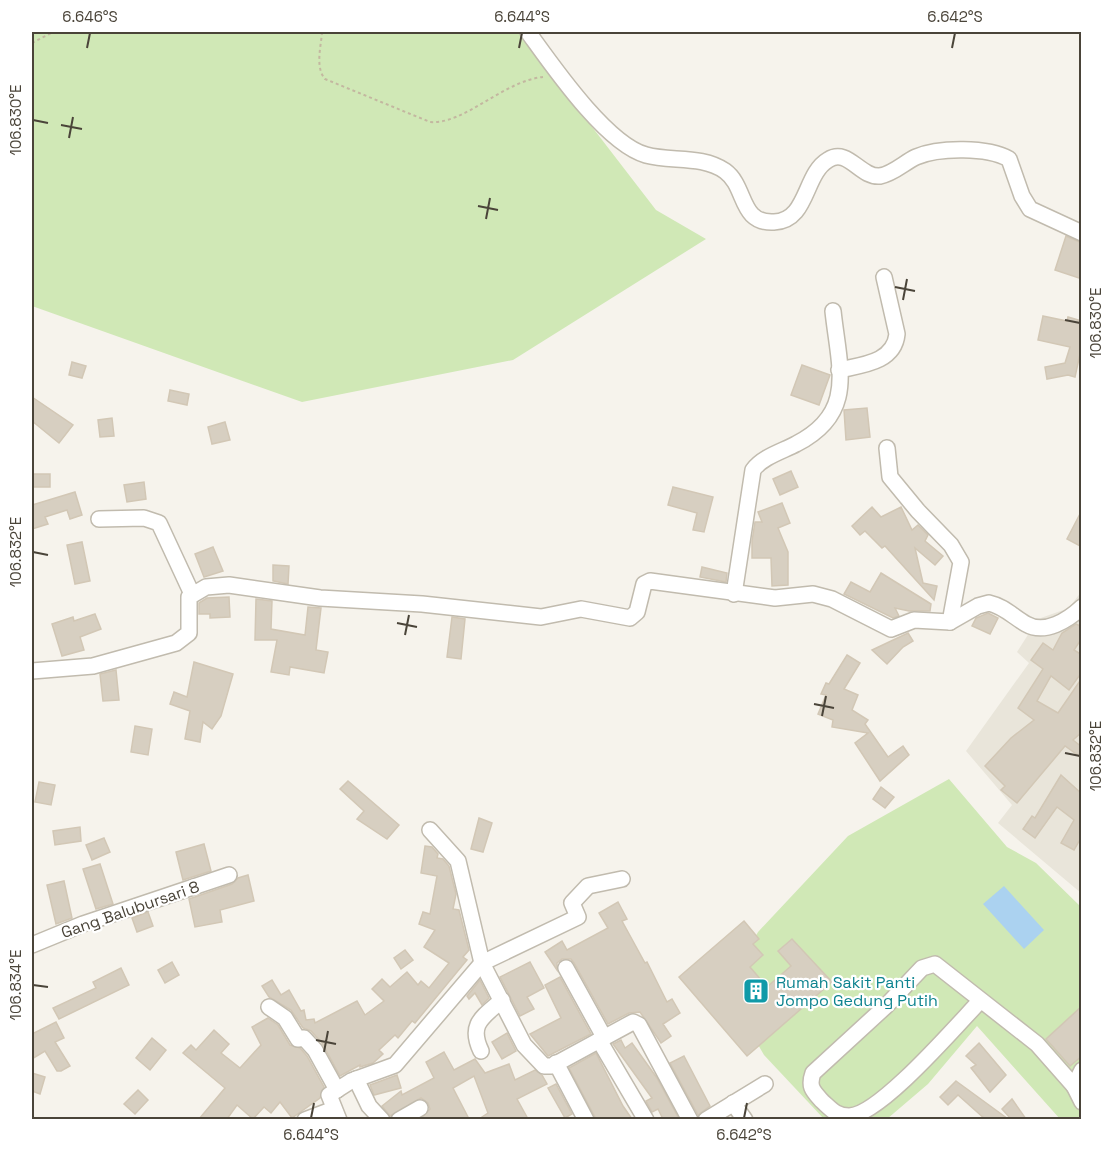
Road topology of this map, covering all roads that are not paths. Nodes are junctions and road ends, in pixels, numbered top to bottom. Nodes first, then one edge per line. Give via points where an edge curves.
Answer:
1 (528, 32) edge
2 (1082, 233) edge
3 (884, 277) dead end
4 (833, 311) dead end
5 (839, 370) junction
6 (887, 448) dead end
7 (99, 519) dead end
8 (192, 594) junction
9 (734, 594) junction
10 (1082, 607) edge
11 (950, 622) junction
12 (32, 671) edge
13 (430, 830) dead end
14 (230, 875) dead end
15 (622, 879) dead end
16 (32, 945) edge
17 (482, 963) junction
18 (566, 968) dead end
19 (502, 1000) junction
20 (980, 1001) junction
21 (269, 1007) dead end
22 (602, 1038) junction
23 (481, 1051) dead end
24 (556, 1063) junction
25 (1082, 1071) edge
26 (356, 1079) junction
27 (765, 1084) dead end
28 (1074, 1086) junction
29 (337, 1090) junction
30 (1082, 1102) edge
31 (733, 1103) junction
32 (420, 1108) dead end
33 (336, 1114) edge
34 (305, 1119) edge
35 (382, 1119) edge
36 (399, 1119) edge
37 (586, 1119) edge
38 (646, 1119) edge
39 (690, 1119) edge
40 (706, 1119) edge
41 (745, 1119) edge

1 - 2 street via 561,77 609,129 638,153 707,163 726,172 750,215 762,221 781,221 792,214 822,165 834,157 846,158 866,174 878,176 915,157 948,150 1009,159 1030,209
3 - 5 street via 897,334 895,343 876,362
4 - 5 street
5 - 9 street via 838,403 824,427 762,461 753,470
6 - 11 street via 890,477 951,545 961,562
7 - 8 street via 144,518 159,523
8 - 9 street via 214,585 229,585 320,598 541,617 580,609 630,618 637,612 648,581
8 - 12 street via 189,633 176,643 93,666
9 - 11 street via 784,598 813,594 832,599 891,629 914,620
10 - 11 street via 1048,627 1033,627 989,603
13 - 17 street via 458,861
14 - 16 street, Gang Balubursari 8 via 82,924
15 - 17 street via 588,886 572,903 578,917
17 - 19 street
17 - 26 street via 395,1065
18 - 22 street
19 - 23 street via 474,1031
19 - 24 street via 537,1061 544,1066
20 - 20 street via 948,972 935,964 926,966 813,1073 809,1083 812,1090 835,1114 862,1113 909,1076
20 - 28 street via 1037,1044
21 - 29 street via 285,1018 298,1039 304,1038 314,1049
22 - 24 street
22 - 38 street
22 - 39 street via 627,1024 639,1025
24 - 37 street
25 - 28 street
26 - 29 street
26 - 35 street via 369,1106
27 - 31 street
28 - 30 street
29 - 33 street via 329,1097
31 - 40 street
31 - 41 street
32 - 36 street
33 - 34 street

